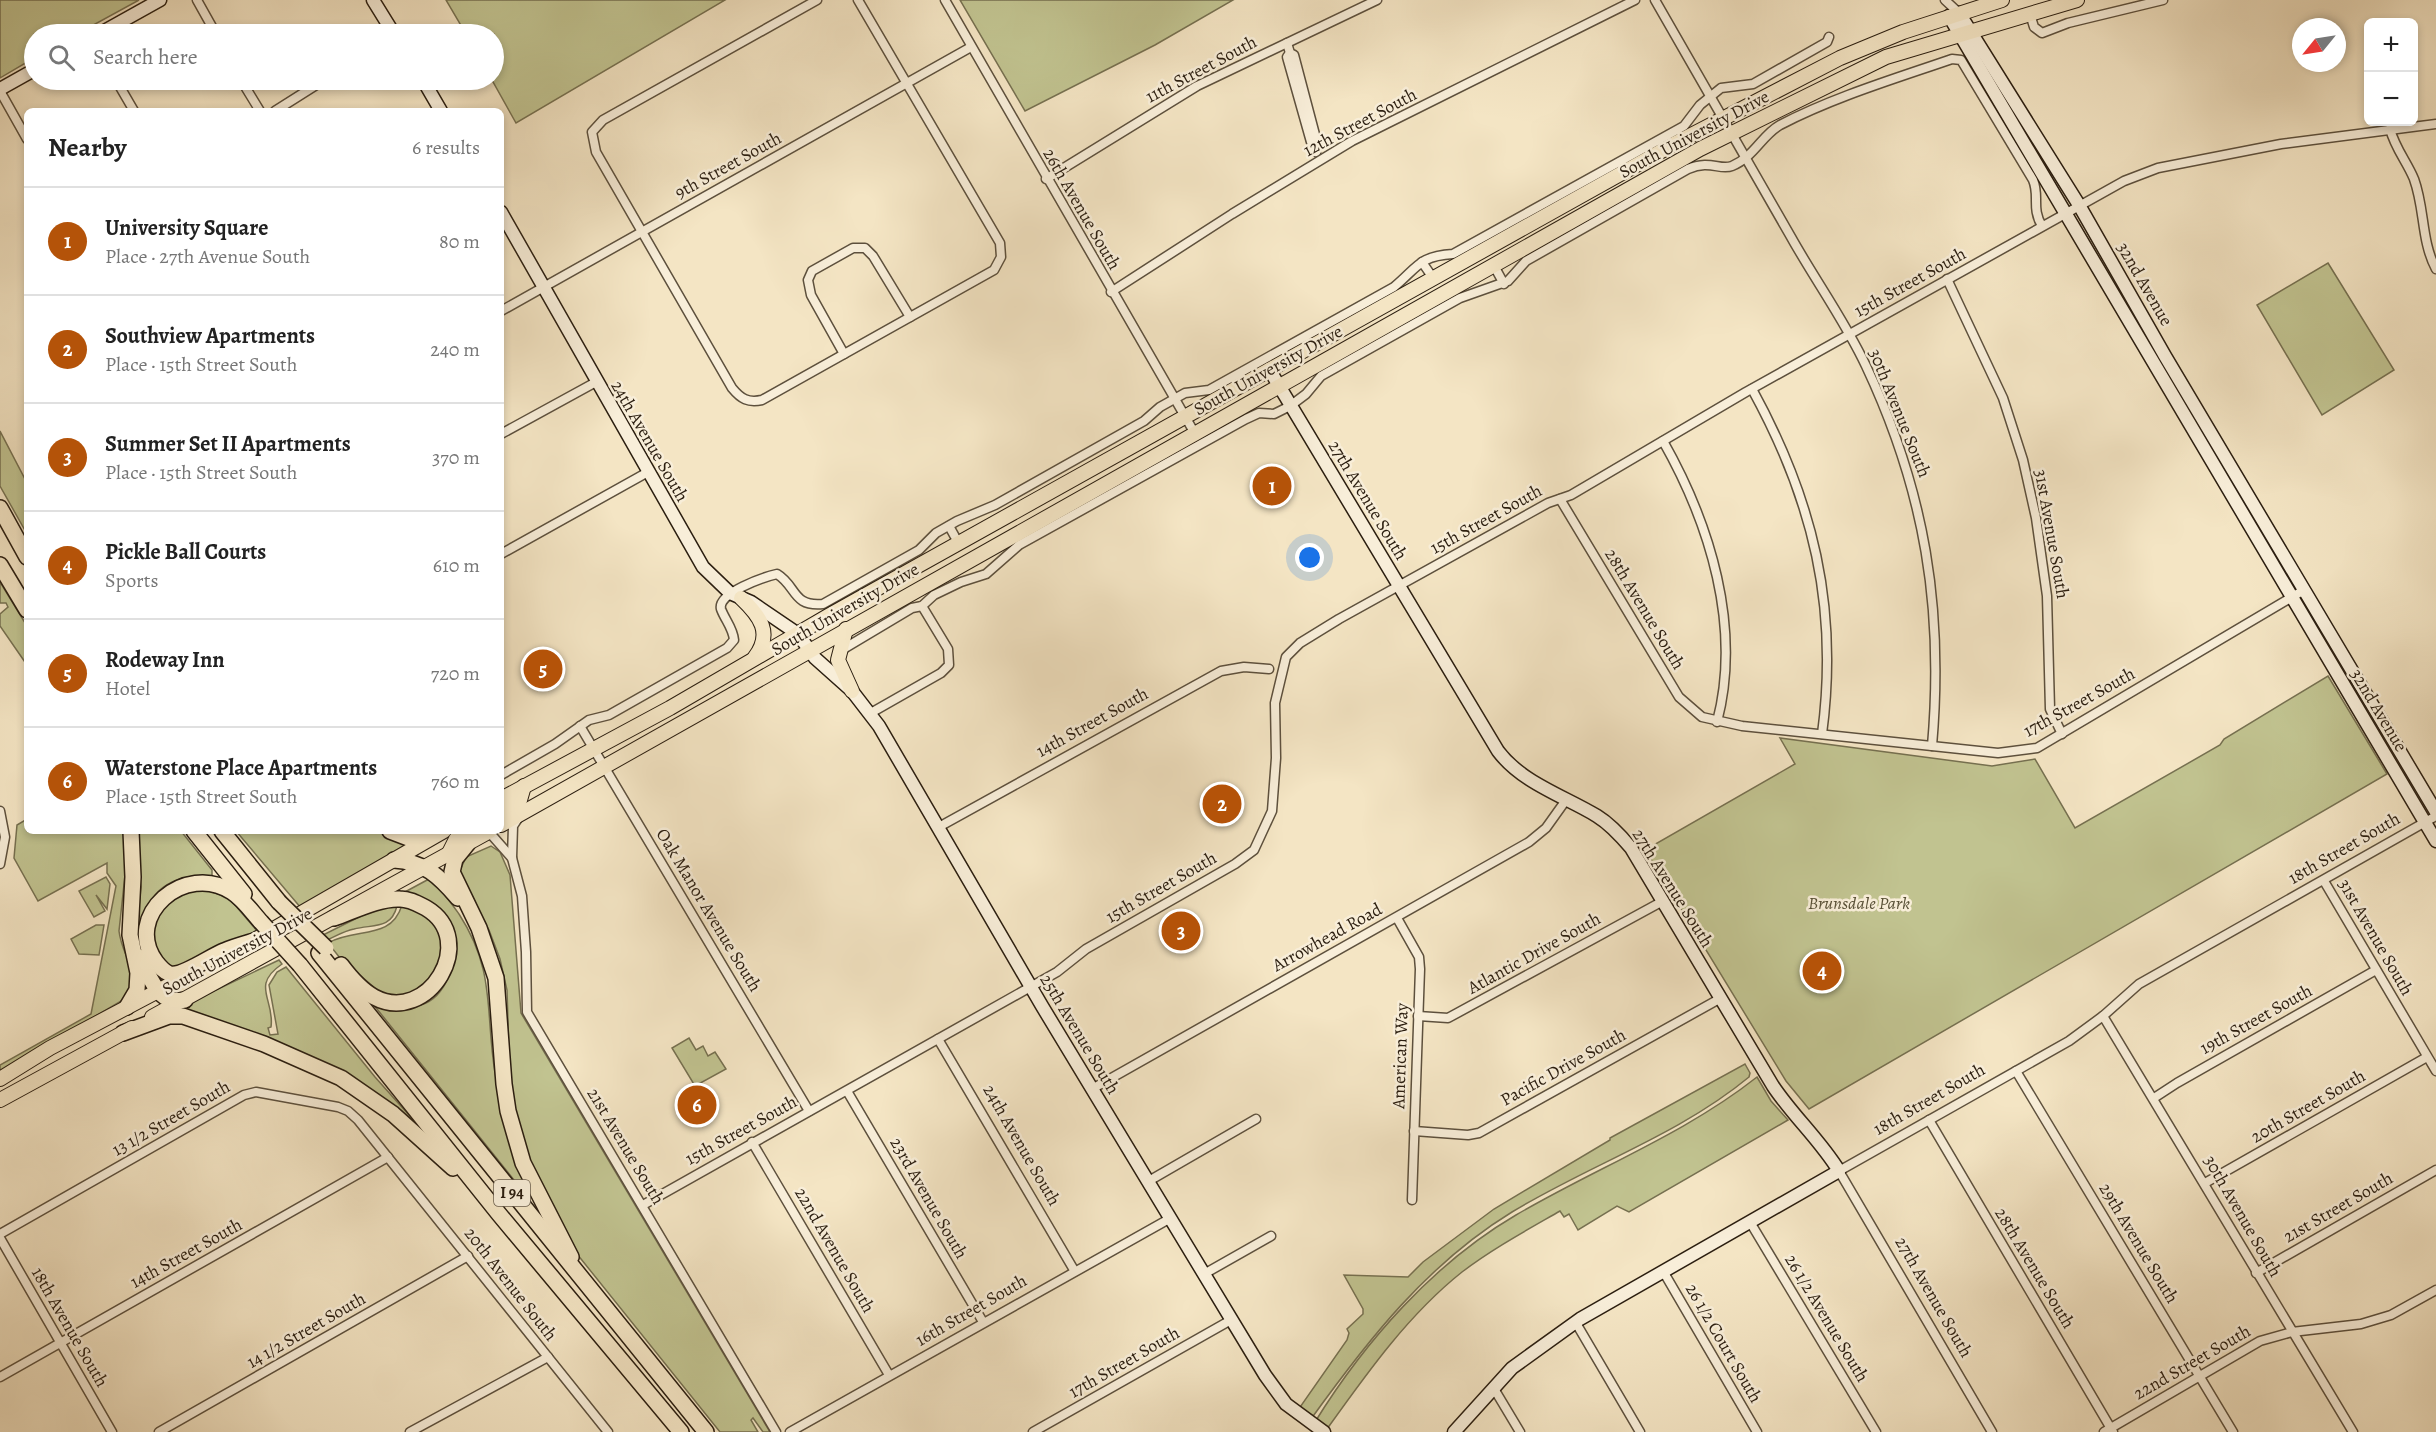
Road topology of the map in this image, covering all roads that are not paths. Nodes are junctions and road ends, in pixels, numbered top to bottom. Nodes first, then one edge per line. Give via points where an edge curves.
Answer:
1 (160, 0) edge
2 (197, 0) edge
3 (373, 0) edge
4 (817, 0) edge
5 (858, 0) edge
6 (945, 0) edge
7 (1377, 0) edge
8 (1635, 0) edge
9 (1656, 0) edge
10 (2002, 0) edge
11 (2078, 0) edge
12 (2163, 0) edge
13 (1946, 1) edge
14 (2030, 14) junction
15 (1954, 15) junction
16 (117, 24) edge
17 (210, 24) edge
18 (388, 24) edge
19 (1966, 33) junction
20 (1829, 37) dead end
21 (1287, 43) junction
22 (971, 46) junction
23 (24, 76) edge
24 (905, 84) junction
25 (0, 90) edge
26 (123, 90) edge
27 (247, 90) edge
28 (308, 90) edge
29 (429, 90) edge
30 (1712, 95) junction
31 (133, 108) edge
32 (258, 108) edge
33 (280, 108) edge
34 (439, 108) edge
35 (1725, 119) junction
36 (2436, 124) edge
37 (2390, 129) junction
38 (1733, 132) junction
39 (24, 134) edge
40 (1746, 157) junction
41 (1319, 160) junction
42 (1046, 179) junction
43 (2079, 205) junction
44 (2066, 213) junction
45 (1546, 214) junction
46 (504, 217) edge
47 (2042, 226) junction
48 (641, 232) junction
49 (1422, 262) junction
50 (1493, 264) junction
51 (2436, 270) edge
52 (1432, 278) junction
53 (1947, 279) junction
54 (1504, 284) junction
55 (543, 287) junction
56 (1111, 292) junction
57 (504, 309) edge
58 (910, 317) junction
59 (1387, 324) junction
60 (1849, 335) junction
61 (844, 354) junction
62 (1269, 369) junction
63 (596, 381) junction
64 (1278, 385) junction
65 (1752, 389) junction
66 (1174, 400) junction
67 (1290, 406) junction
68 (1184, 417) junction
69 (504, 432) edge
70 (1194, 432) junction
71 (1663, 441) junction
72 (648, 472) junction
73 (1560, 499) junction
74 (0, 508) edge
75 (1021, 510) junction
76 (949, 526) junction
77 (959, 544) junction
78 (24, 552) edge
79 (504, 552) edge
80 (975, 555) junction
81 (0, 565) edge
82 (1400, 586) junction
83 (2304, 590) junction
84 (736, 595) junction
85 (903, 597) junction
86 (2291, 597) junction
87 (24, 605) edge
88 (921, 606) junction
89 (846, 629) junction
90 (798, 634) junction
91 (809, 650) junction
92 (838, 652) junction
93 (752, 660) junction
94 (1269, 669) dead end
95 (852, 691) junction
96 (869, 714) junction
97 (1717, 722) junction
98 (580, 726) junction
99 (1822, 734) junction
100 (2062, 734) junction
101 (1932, 746) junction
102 (594, 749) junction
103 (604, 767) junction
104 (504, 773) edge
105 (525, 786) junction
106 (504, 797) edge
107 (1566, 800) junction
108 (504, 808) edge
109 (0, 811) edge
110 (520, 815) junction
111 (2432, 817) edge
112 (504, 824) edge
113 (938, 828) junction
114 (131, 834) edge
115 (196, 834) edge
116 (224, 834) edge
117 (398, 834) edge
118 (424, 834) edge
119 (439, 834) edge
120 (495, 834) edge
121 (468, 837) edge
122 (2436, 841) edge
123 (512, 858) junction
124 (394, 860) junction
125 (0, 864) edge
126 (425, 866) junction
127 (2324, 881) junction
128 (1662, 901) junction
129 (334, 918) junction
130 (1397, 918) junction
131 (263, 921) junction
132 (479, 928) junction
133 (254, 941) junction
134 (133, 948) junction
135 (323, 951) junction
136 (2376, 970) junction
137 (1030, 987) junction
138 (158, 991) junction
139 (1721, 998) junction
140 (186, 1000) junction
141 (127, 1007) junction
142 (1418, 1016) junction
143 (2103, 1016) junction
144 (123, 1033) junction
145 (938, 1039) junction
146 (2427, 1057) junction
147 (54, 1069) junction
148 (2016, 1071) junction
149 (2436, 1071) edge
150 (0, 1079) edge
151 (1092, 1089) junction
152 (847, 1091) junction
153 (2154, 1098) junction
154 (0, 1100) edge
155 (809, 1111) junction
156 (1256, 1119) dead end
157 (1929, 1120) junction
158 (1414, 1131) junction
159 (752, 1142) junction
160 (388, 1157) junction
161 (2436, 1170) edge
162 (1839, 1171) junction
163 (1147, 1182) junction
164 (2205, 1183) junction
165 (1412, 1200) dead end
166 (643, 1205) junction
167 (499, 1214) junction
168 (1169, 1219) junction
169 (1749, 1222) junction
170 (0, 1236) edge
171 (1271, 1236) dead end
172 (468, 1256) junction
173 (1074, 1270) junction
174 (1663, 1271) junction
175 (2256, 1273) junction
176 (1204, 1275) junction
177 (585, 1283) junction
178 (2433, 1292) edge
179 (2436, 1302) edge
180 (1231, 1320) junction
181 (983, 1322) junction
182 (1576, 1323) junction
183 (2292, 1332) junction
184 (60, 1343) junction
185 (548, 1357) junction
186 (889, 1375) junction
187 (2199, 1376) junction
188 (0, 1377) edge
189 (1493, 1387) junction
190 (2109, 1431) edge
191 (112, 1432) edge
192 (159, 1432) edge
193 (410, 1432) edge
194 (608, 1432) edge
195 (681, 1432) edge
196 (706, 1432) edge
197 (776, 1432) edge
198 (790, 1432) edge
199 (1033, 1432) edge
200 (1324, 1432) edge
201 (1454, 1432) edge
202 (1520, 1432) edge
203 (1640, 1432) edge
204 (1757, 1432) edge
205 (1876, 1432) edge
206 (1992, 1432) edge
207 (2233, 1432) edge
208 (2353, 1432) edge

1 - 16 street
2 - 17 street
3 - 18 street
4 - 48 street via 597,125 592,132 594,147
5 - 24 street
6 - 22 street, 26th Avenue South
7 - 21 street, 11th Street South
8 - 41 street, 12th Street South
9 - 30 street, 30th Avenue South
10 - 15 main road, South University Drive
11 - 14 main road, South University Drive
12 - 14 street via 2042,33 2034,27
13 - 15 street, 32nd Avenue
14 - 19 main road, South University Drive
15 - 19 street, 32nd Avenue
15 - 35 main road, South University Drive via 1840,58
19 - 38 main road, South University Drive via 1886,57
19 - 43 street, 32nd Avenue
19 - 44 street, 32nd Avenue
20 - 30 street via 1827,42 1753,84 1721,87
21 - 41 street via 1294,55
21 - 42 street, 11th Street South via 1197,86
22 - 24 street, 9th Street South
22 - 42 street, 26th Avenue South
23 - 25 street
24 - 48 street, 9th Street South
24 - 58 street via 1001,250 999,265 994,270
25 - 39 street
26 - 31 street
27 - 32 street
28 - 33 street
29 - 34 street
30 - 35 street, 30th Avenue South
30 - 49 street via 1683,126 1453,254 1434,255
35 - 38 street, 30th Avenue South
35 - 45 main road, South University Drive
36 - 37 street, 15th Street South
37 - 43 street, 15th Street South via 2281,144 2158,168 2124,180
37 - 51 street via 2414,181 2428,255
38 - 40 street, 30th Avenue South
38 - 50 main road, South University Drive
40 - 47 street via 1782,124 1859,92 1957,59 1965,66 2033,180 2035,211
40 - 54 street via 1728,167 1702,163 1688,169 1526,261
40 - 60 street, 30th Avenue South
41 - 56 street, 12th Street South
42 - 56 street, 26th Avenue South
43 - 44 street, 15th Street South
43 - 83 street, 32nd Avenue
44 - 47 street, 15th Street South
44 - 86 street, 32nd Avenue
45 - 50 main road via 1539,226 1494,252
45 - 52 main road, South University Drive
46 - 55 street, 24th Avenue South
47 - 53 street, 15th Street South
48 - 55 street, 9th Street South
48 - 61 street via 732,388 745,400 762,400
49 - 52 street
49 - 66 street via 1394,287 1209,390 1185,393
50 - 54 street
50 - 59 main road, South University Drive
52 - 59 main road via 1426,293 1398,308
52 - 62 main road, South University Drive
53 - 60 street, 15th Street South
53 - 100 street, 31st Avenue South via 2002,398 2023,460 2037,518 2047,596 2050,709
54 - 67 street via 1475,290 1321,376
55 - 57 street, 9th Street South
55 - 63 street, 24th Avenue South
56 - 66 street, 26th Avenue South
58 - 61 street
58 - 61 street via 865,248 854,248 812,271 808,280 811,295
59 - 64 main road, South University Drive
60 - 65 street, 15th Street South
60 - 101 street, 30th Avenue South via 1904,459 1921,520 1935,634
62 - 64 street, 27th Avenue South
62 - 68 main road, South University Drive
63 - 69 street
63 - 72 street, 24th Avenue South
64 - 67 street, 27th Avenue South
64 - 70 main road, South University Drive
65 - 71 street, 15th Street South
65 - 99 street via 1799,487 1814,544 1824,599 1827,660
66 - 68 street, 26th Avenue South
66 - 76 street via 1144,421
67 - 82 street, 27th Avenue South
67 - 88 street via 1274,414 1259,413 1246,418 1019,545 986,574 934,595
68 - 70 street, 26th Avenue South
68 - 75 main road, South University Drive
70 - 80 main road, South University Drive
71 - 73 street, 15th Street South
71 - 97 street via 1686,482 1718,578 1725,644 1723,696
72 - 79 street
72 - 84 street, 24th Avenue South via 704,567
73 - 82 street, 15th Street South
73 - 97 street, 28th Avenue South via 1679,697 1693,711
74 - 78 highway
75 - 77 main road, South University Drive
75 - 80 main road via 1013,521 977,543
76 - 77 street
76 - 84 street via 919,550 823,604 805,603 777,574
77 - 85 main road via 951,561 908,585
77 - 90 main road, South University Drive
80 - 85 main road, South University Drive
81 - 87 highway
82 - 107 street, 27th Avenue South via 1504,758
82 - 137 street, 15th Street South via 1300,643 1286,657 1275,703 1272,810 1254,849
83 - 86 street
83 - 111 street, 32nd Avenue
84 - 90 street, 24th Avenue South
84 - 93 main road via 756,612 765,633 762,647
84 - 98 street via 722,601 721,608 733,631 734,640 728,648 609,715 597,716
85 - 89 main road, South University Drive
86 - 100 street, 17th Street South
86 - 111 street, 32nd Avenue
88 - 92 street
88 - 96 street via 948,649 949,665
89 - 91 main road, South University Drive
89 - 92 main road
90 - 91 street, 24th Avenue South
90 - 93 main road, South University Drive
91 - 95 street, 25th Avenue South
91 - 103 main road, South University Drive
92 - 95 main road
93 - 102 main road, South University Drive
94 - 113 street, 14th Street South via 1244,667 1221,671
95 - 96 street, 25th Avenue South
96 - 113 street, 25th Avenue South
97 - 99 street, 17th Street South
98 - 102 street, Oak Manor Avenue South
98 - 104 street
99 - 101 street, 17th Street South
100 - 101 street, 17th Street South via 2037,748 2018,752
102 - 103 street, Oak Manor Avenue South
102 - 105 main road, South University Drive
103 - 110 main road, South University Drive
103 - 155 street, Oak Manor Avenue South
105 - 106 main road, South University Drive
105 - 108 main road via 519,800
107 - 128 street, 27th Avenue South via 1596,816 1619,835
107 - 130 street, Arrowhead Road via 1546,828 1529,842
109 - 125 street via 5,837
110 - 112 main road, South University Drive
110 - 123 street, 21st Avenue South via 513,826
111 - 122 street, 32nd Avenue
111 - 127 street, 18th Street South
113 - 137 street, 25th Avenue South
114 - 134 highway
115 - 131 highway, I 94
116 - 135 highway, I 94, bridge
117 - 118 highway via 411,839
119 - 124 main road, South University Drive
120 - 123 street, 21st Avenue South
121 - 126 main road, South University Drive
121 - 132 highway via 452,872
123 - 166 street, 21st Avenue South via 522,896 526,1012
124 - 126 highway
124 - 133 main road, South University Drive
126 - 129 main road, South University Drive
126 - 132 highway via 447,885
127 - 136 street, 31st Avenue South
127 - 143 street, 18th Street South via 2139,984
128 - 139 street, 27th Avenue South
128 - 142 street, Atlantic Drive South via 1448,1018
129 - 135 highway via 376,903 400,899 416,902 433,912 443,925 450,945 445,972 436,984 412,1001 387,1002 362,988
129 - 140 main road, South University Drive
130 - 142 street, American Way via 1419,957
130 - 151 street, Arrowhead Road
131 - 133 highway via 234,892 216,884 194,883 178,886 161,899 146,940 152,956 169,974 178,974 225,950
131 - 167 highway, I 94, bridge
132 - 177 highway via 496,978 504,1084 515,1136 532,1184
133 - 138 main road, South University Drive
134 - 138 highway
134 - 141 highway via 137,990
135 - 177 highway, I 94
136 - 146 street, 31st Avenue South
136 - 153 street, 19th Street South
137 - 145 street, 15th Street South
137 - 151 street, 25th Avenue South
138 - 140 highway via 168,1000
138 - 141 main road, South University Drive
139 - 158 street, Pacific Drive South via 1479,1133
139 - 162 street, 27th Avenue South via 1778,1093
140 - 144 main road, South University Drive
141 - 147 main road via 54,1055
141 - 150 main road, South University Drive
142 - 158 street, American Way
143 - 148 street, 18th Street South
143 - 153 street, 30th Avenue South
144 - 147 main road, South University Drive
144 - 167 highway via 169,1016 183,1016 264,1044 341,1078 393,1114
145 - 152 street, 15th Street South
145 - 173 street, 24th Avenue South
146 - 149 street, 31st Avenue South
146 - 164 street, 20th Street South
147 - 154 main road, South University Drive
148 - 157 street, 18th Street South
148 - 187 street, 29th Avenue South
151 - 163 street, 25th Avenue South
152 - 155 street, 15th Street South
152 - 181 street, 23rd Avenue South
153 - 164 street, 30th Avenue South
155 - 159 street, 15th Street South
156 - 163 street
157 - 162 street, 18th Street South
157 - 190 street, 28th Avenue South
158 - 165 street, American Way
159 - 166 street, 15th Street South
159 - 186 street, 22nd Avenue South
160 - 170 street, 13 1/2 Street South via 348,1111 256,1092 209,1114
160 - 172 street, 20th Avenue South
160 - 184 street, 14th Street South
161 - 175 street, 21st Street South
162 - 169 street, 18th Street South
162 - 206 street, 27th Avenue South
163 - 168 street, 25th Avenue South
164 - 175 street, 30th Avenue South
166 - 197 street, 21st Avenue South
167 - 195 highway, I 94
168 - 173 street, 16th Street South
168 - 176 street, 25th Avenue South
169 - 174 street, 18th Street South
169 - 205 street, 26 1/2 Avenue South
170 - 184 street, 18th Avenue South
171 - 176 street
172 - 185 street, 20th Avenue South
172 - 192 street, 14 1/2 Street South
173 - 181 street, 16th Street South
174 - 182 street, 18th Street South
174 - 204 street, 26 1/2 Court South
175 - 183 street, 30th Avenue South
176 - 180 street, 25th Avenue South
177 - 196 highway, I 94
178 - 179 street
178 - 183 street, 22nd Street South via 2369,1322
180 - 199 street, 17th Street South
180 - 200 street, 25th Avenue South via 1274,1390 1299,1416
181 - 186 street, 16th Street South
182 - 189 street, 18th Street South via 1512,1368
182 - 203 street
183 - 187 street, 22nd Street South via 2260,1341
183 - 208 street, 30th Avenue South
184 - 188 street, 14th Street South
184 - 191 street, 18th Avenue South
185 - 193 street
185 - 194 street, 20th Avenue South
186 - 198 street, 16th Street South
187 - 190 street, 22nd Street South
187 - 207 street, 29th Avenue South
189 - 201 street, 18th Street South
189 - 202 street

